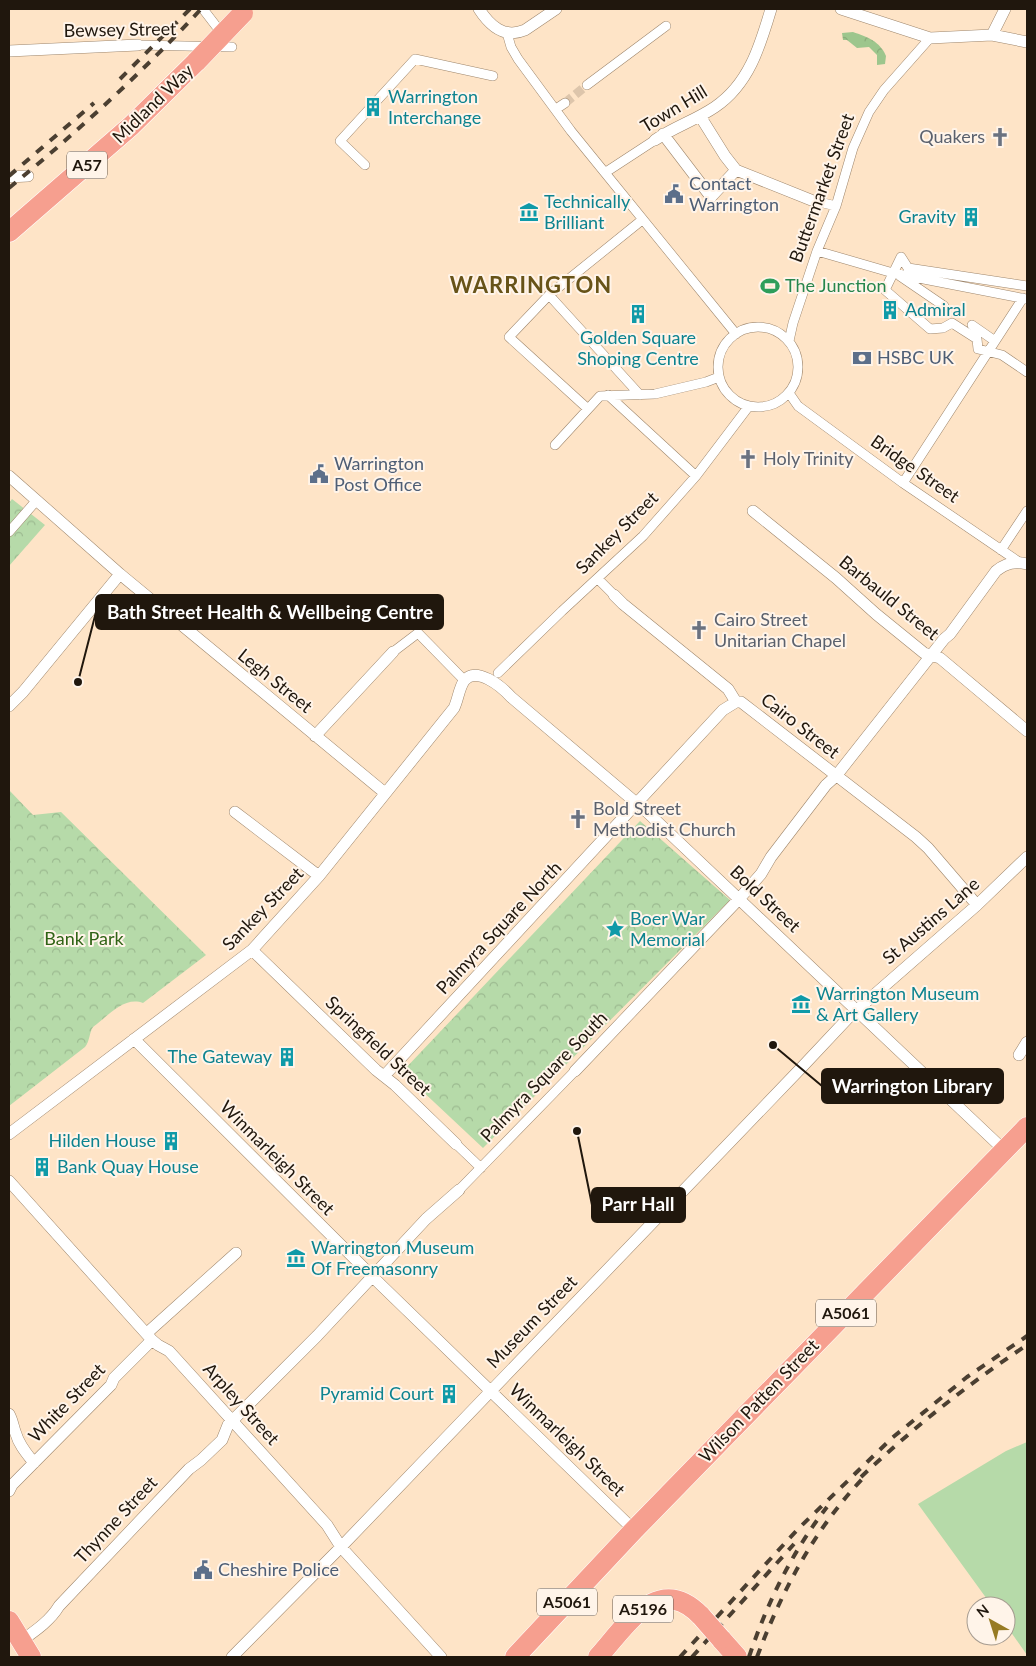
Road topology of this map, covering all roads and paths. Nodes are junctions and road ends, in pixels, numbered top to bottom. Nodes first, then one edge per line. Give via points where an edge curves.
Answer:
1 (203, 9) edge
2 (479, 9) edge
3 (556, 9) edge
4 (771, 9) edge
5 (841, 9) edge
6 (1005, 9) edge
7 (244, 11) edge
8 (666, 26) dead end
9 (507, 33) junction
10 (992, 35) junction
11 (930, 38) junction
12 (1027, 42) edge
13 (138, 45) joint
14 (9, 51) edge
15 (493, 76) dead end
16 (587, 85) tunnel mouth
17 (565, 102) tunnel mouth
18 (556, 109) junction
19 (700, 116) junction
20 (659, 137) junction
21 (365, 165) dead end
22 (736, 170) junction
23 (606, 172) junction
24 (9, 176) edge
25 (28, 176) dead end
26 (811, 200) joint
27 (836, 206) junction
28 (642, 220) junction
29 (9, 232) edge
30 (817, 251) junction
31 (893, 272) junction
32 (1027, 286) edge
33 (549, 295) junction
34 (1025, 298) edge
35 (944, 306) dead end
36 (972, 325) dead end
37 (736, 334) junction
38 (789, 341) junction
39 (994, 341) junction
40 (988, 351) junction
41 (1027, 372) edge
42 (719, 377) junction
43 (789, 393) junction
44 (640, 395) junction
45 (608, 396) junction
46 (749, 406) junction
47 (588, 409) junction
48 (555, 446) dead end
49 (9, 476) edge
50 (696, 476) junction
51 (902, 483) junction
52 (36, 500) junction
53 (753, 511) dead end
54 (1027, 511) edge
55 (9, 532) edge
56 (1001, 550) junction
57 (1023, 563) edge
58 (120, 574) junction
59 (598, 579) junction
60 (614, 595) joint
61 (392, 652) joint
62 (932, 656) junction
63 (496, 678) junction
64 (464, 680) junction
65 (736, 702) junction
66 (10, 704) edge
67 (1027, 731) edge
68 (315, 736) junction
69 (836, 776) junction
70 (385, 793) junction
71 (638, 803) junction
72 (235, 812) dead end
73 (1027, 857) edge
74 (319, 876) junction
75 (740, 899) junction
76 (978, 905) junction
77 (252, 950) junction
78 (856, 1010) junction
79 (134, 1039) junction
80 (1027, 1042) edge
81 (1019, 1055) dead end
82 (574, 1071) joint
83 (385, 1076) junction
84 (1027, 1127) edge
85 (9, 1134) edge
86 (456, 1144) joint
87 (1004, 1150) junction
88 (481, 1168) junction
89 (9, 1181) edge
90 (459, 1190) joint
91 (236, 1253) dead end
92 (373, 1277) junction
93 (149, 1336) junction
94 (490, 1390) junction
95 (9, 1414) edge
96 (232, 1421) junction
97 (34, 1463) junction
98 (9, 1491) edge
99 (634, 1530) junction
100 (341, 1547) junction
101 (9, 1620) edge
102 (26, 1649) edge
103 (730, 1651) edge
104 (232, 1657) edge
105 (441, 1657) edge
106 (515, 1657) edge
107 (598, 1657) edge

1 - 13 street, Bewsey Street via 232,47
2 - 9 street via 493,26
3 - 9 street via 525,30
4 - 19 street, Town Hill via 750,68 728,95
5 - 11 street
6 - 10 street
7 - 29 highway, Midland Way / A57, bridge via 131,126
8 - 16 street
9 - 18 street via 518,59
10 - 11 street
10 - 12 street
11 - 27 street, Buttermarket Street via 869,112 853,148
13 - 14 street, Bewsey Street
15 - 21 street via 415,59 340,141
17 - 18 street
18 - 23 street
19 - 20 street, Town Hill
19 - 22 street
20 - 22 street via 711,197
20 - 23 street, Town Hill
22 - 26 street
23 - 28 street
24 - 25 street
26 - 27 street
27 - 30 street, Buttermarket Street
28 - 33 street
28 - 37 street
30 - 31 street
30 - 38 street, Buttermarket Street
31 - 32 street via 901,257 908,268
31 - 34 street
31 - 35 street
31 - 40 street via 886,290 930,330 952,324 977,339 978,348
33 - 44 street
33 - 47 street via 509,337
34 - 39 street
36 - 39 street
37 - 38 street via 758,327 780,333
37 - 42 street via 719,357
38 - 43 street via 798,362 795,384
39 - 40 street
40 - 41 street via 1002,355
40 - 51 street
42 - 44 street
42 - 46 street via 730,395
43 - 46 street via 771,405
43 - 51 street, Bridge Street via 798,406
44 - 45 street
45 - 47 street via 600,396
45 - 50 street
46 - 50 street, Sankey Street
47 - 48 street
49 - 52 street, Legh Street
50 - 59 street, Sankey Street via 643,536
51 - 56 street, Bridge Street
52 - 55 street
52 - 58 street, Legh Street
53 - 62 street, Barbauld Street via 924,654
54 - 56 street
56 - 57 street, Bridge Street
57 - 62 street, Palmyra Square South via 1003,566 996,571
58 - 66 street
58 - 68 street, Legh Street
59 - 60 street, Cairo Street
59 - 63 street, Sankey Street via 562,610
60 - 65 street, Cairo Street via 728,689
61 - 64 street via 418,633
61 - 68 street
62 - 67 street, Barbauld Street via 940,658
62 - 69 street, Palmyra Square South
63 - 64 street via 475,676
63 - 71 street, Bold Street
64 - 70 street, Sankey Street via 454,708
65 - 69 street, Cairo Street via 741,702
65 - 71 street, Palmyra Square North via 723,710
68 - 70 street, Legh Street
69 - 75 street, Palmyra Square South
69 - 76 street, Cairo Street via 928,848
70 - 74 street, Sankey Street
71 - 75 street, Bold Street
71 - 83 street, Palmyra Square North
72 - 74 street
73 - 76 street, St Austins Lane
74 - 77 street, Sankey Street
75 - 78 street, Bold Street
75 - 82 street, Palmyra Square South
76 - 78 street, St Austins Lane
77 - 79 street, Sankey Street
77 - 83 street, Springfield Street
78 - 87 street, Bold Street
78 - 94 street, Museum Street
79 - 85 street, Sankey Street
79 - 92 street, Winmarleigh Street
80 - 81 street
82 - 88 street, Palmyra Square South
83 - 86 street, Springfield Street
84 - 87 highway, Wilson Patten Street / A5061
86 - 88 street, Springfield Street
87 - 99 highway, Wilson Patten Street / A5061
88 - 90 street, Palmyra Square South
89 - 93 street, Arpley Street
90 - 92 street, Palmyra Square South
91 - 93 street, White Street
92 - 94 street, Winmarleigh Street
92 - 96 street, Thynne Street
93 - 96 street, Arpley Street via 169,1351
93 - 97 street, White Street via 111,1385
94 - 99 street, Winmarleigh Street
94 - 100 street, Museum Street
95 - 97 street via 24,1450
96 - 100 street, Arpley Street via 327,1525
96 - 102 street, Thynne Street via 222,1440 189,1469 59,1606
97 - 98 street, White Street
99 - 106 highway, Wilson Patten Street / A5061
100 - 104 street, Museum Street
100 - 105 street, Arpley Street
101 - 102 highway
103 - 107 highway, A5196, bridge via 690,1607 677,1600 662,1599 638,1612

